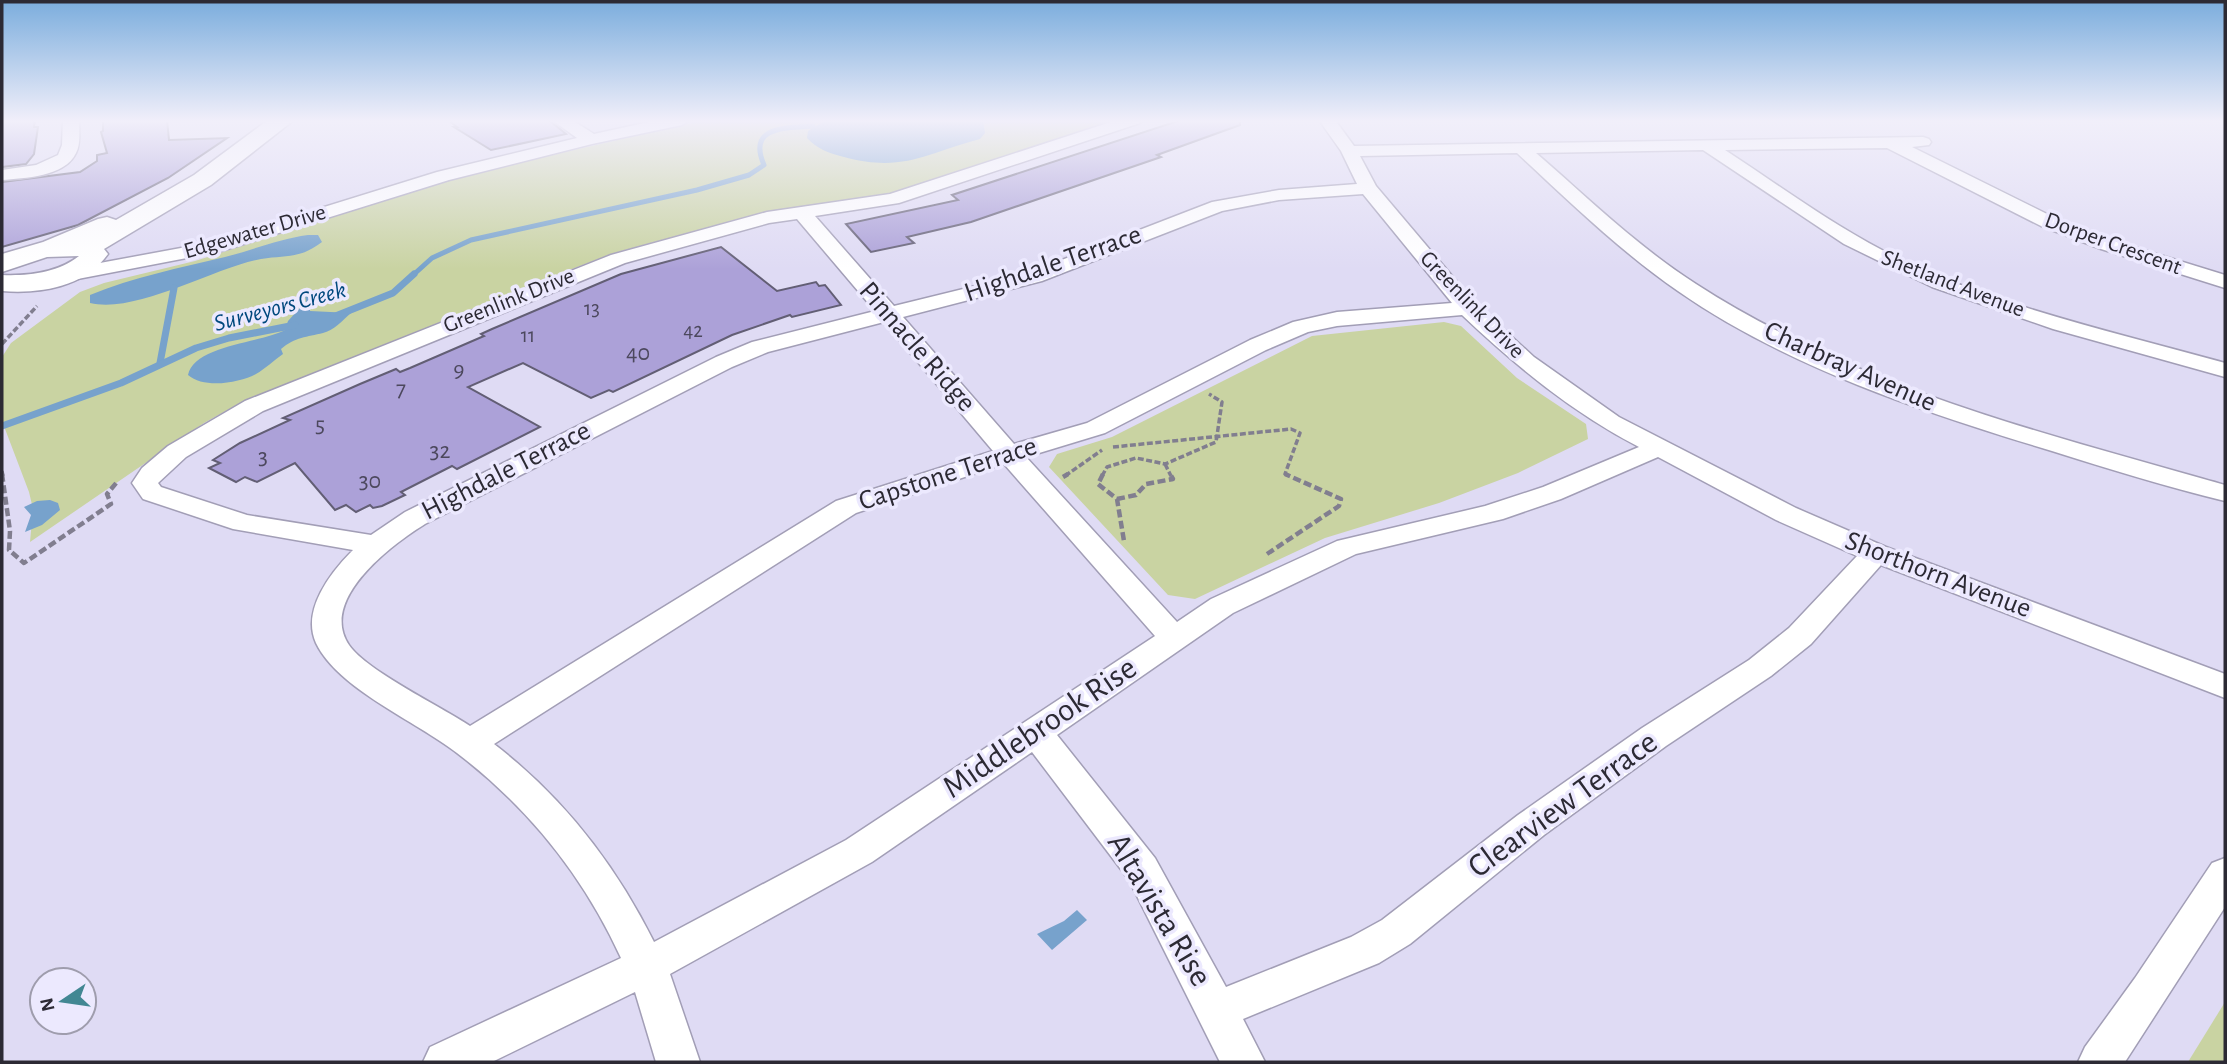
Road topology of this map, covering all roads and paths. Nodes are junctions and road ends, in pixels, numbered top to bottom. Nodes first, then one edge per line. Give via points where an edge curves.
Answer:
1 (35, 170) edge
2 (206, 170) edge
3 (219, 170) edge
4 (468, 170) edge
5 (983, 170) edge
6 (1359, 170) edge
7 (1546, 170) edge
8 (1744, 170) edge
9 (1945, 170) edge
10 (2, 175) edge
11 (1368, 188) junction
12 (802, 213) junction
13 (90, 250) junction
14 (18, 257) edge
15 (153, 258) junction
16 (57, 277) junction
17 (2225, 282) edge
18 (2, 283) edge
19 (1467, 308) junction
20 (888, 315) junction
21 (2225, 370) edge
22 (1222, 402) dead end
23 (1217, 436) junction
24 (1658, 448) junction
25 (1009, 454) junction
26 (1165, 464) junction
27 (2, 473) edge
28 (1063, 478) dead end
29 (2225, 494) edge
30 (1117, 499) junction
31 (375, 545) junction
32 (1126, 549) dead end
33 (1876, 553) junction
34 (1258, 560) dead end
35 (24, 562) dead end
36 (1173, 637) junction
37 (2225, 685) edge
38 (1036, 733) junction
39 (469, 743) junction
40 (2225, 874) edge
41 (647, 966) junction
42 (1218, 1010) junction
43 (444, 1062) edge
44 (678, 1062) edge
45 (1243, 1062) edge
46 (2099, 1062) edge

1 - 10 street
2 - 14 main road via 124,218
3 - 13 main road
4 - 15 street, Edgewater Drive via 230,243
5 - 12 street, Greenlink Drive via 893,199
6 - 11 street, Greenlink Drive
7 - 29 street, Charbray Avenue via 1636,248 1709,302 1815,358 2034,439
8 - 21 street, Shetland Avenue via 1898,265 1980,299
9 - 17 street, Dorper Crescent via 2048,222
11 - 19 street, Greenlink Drive
11 - 20 street, Highdale Terrace via 1279,195 1205,210 1035,277
12 - 20 street, Pinnacle Ridge
12 - 31 street, Greenlink Drive via 735,226 592,267 265,401 179,452 145,484 152,493 226,519
13 - 14 main road
13 - 15 street, Edgewater Drive
13 - 16 main road via 90,262
15 - 16 street, Edgewater Drive
16 - 18 main road via 2,313
19 - 24 street, Greenlink Drive via 1564,391
19 - 25 street, Capstone Terrace via 1337,319 1301,327 1096,428
20 - 25 street, Pinnacle Ridge
20 - 31 street, Highdale Terrace via 734,357 415,518
22 - 23 path
23 - 26 path via 1216,442
23 - 28 path via 1107,447
23 - 34 path via 1291,429 1300,433 1285,474 1341,499 1339,506
24 - 33 street, Shorthorn Avenue via 1786,514
24 - 36 street, Middlebrook Rise via 1493,513 1347,547 1222,606
25 - 36 street, Pinnacle Ridge
25 - 39 street, Capstone Terrace via 868,498 827,516
26 - 30 path via 1174,479 1151,482 1136,495
26 - 30 path via 1136,458 1107,467 1098,484
27 - 35 path via 9,550
30 - 32 path
31 - 39 street, Highdale Terrace via 347,575 332,604 328,633 341,658 356,671
33 - 37 street, Shorthorn Avenue
33 - 42 street, Clearview Terrace via 1800,636 1760,668 1531,825 1396,932 1365,950
36 - 38 street, Middlebrook Rise
38 - 41 street, Middlebrook Rise via 859,851
38 - 42 street, Altavista Rise via 1142,869
39 - 41 street, Highdale Terrace via 553,817 610,897
40 - 46 street
41 - 43 street, Middlebrook Rise
41 - 44 street, Highdale Terrace
42 - 45 street, Altavista Rise

